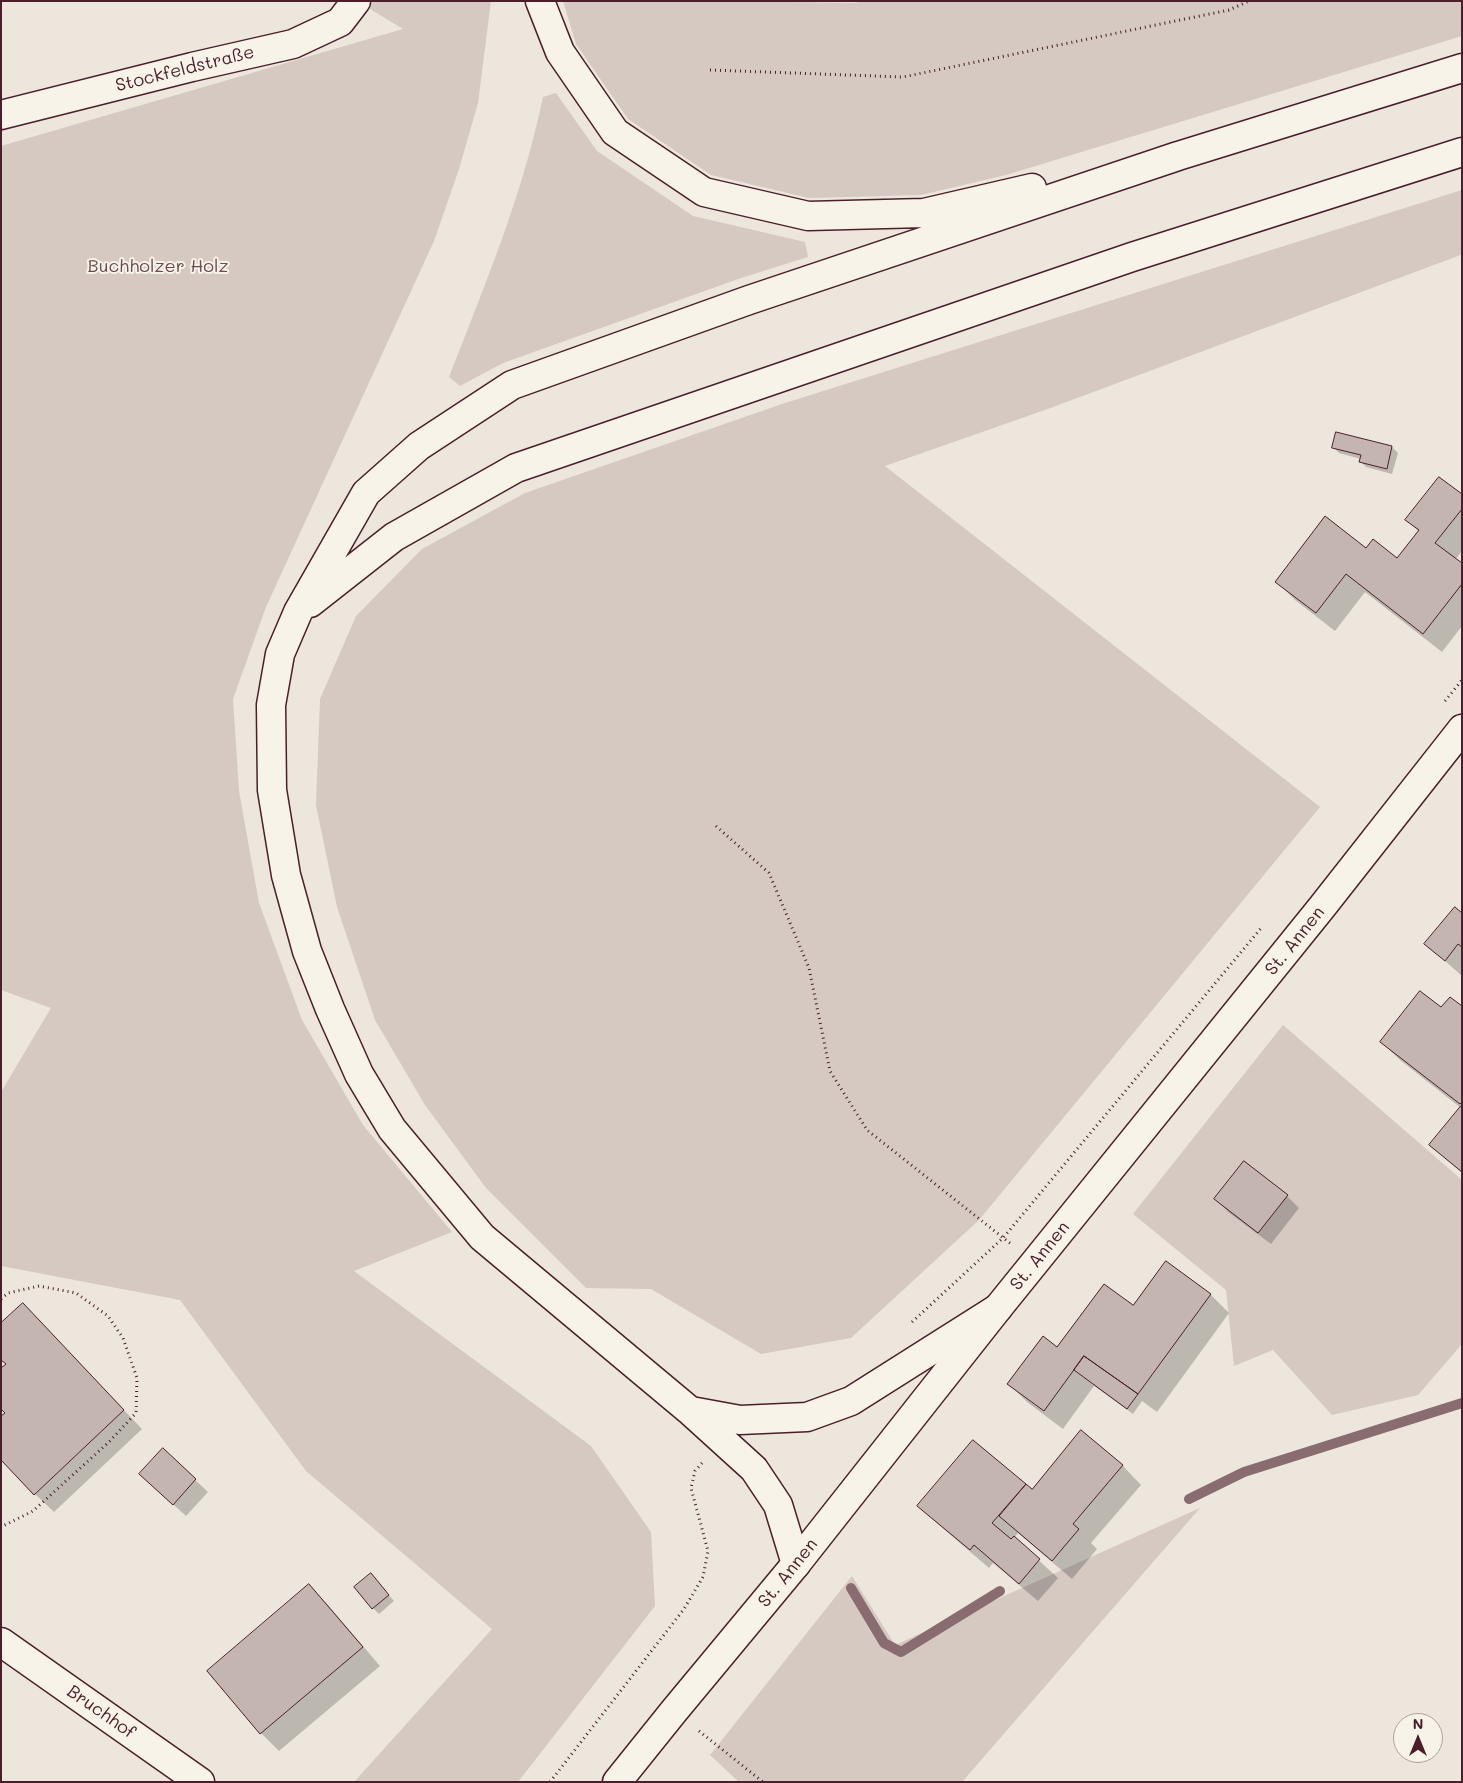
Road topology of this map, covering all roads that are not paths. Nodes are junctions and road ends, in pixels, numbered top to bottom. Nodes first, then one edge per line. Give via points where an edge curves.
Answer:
1 (356, 1) edge
2 (540, 1) edge
3 (1462, 68) edge
4 (1, 115) edge
5 (1462, 152) edge
6 (1178, 156) junction
7 (298, 612) junction
8 (1462, 729) edge
9 (998, 1308) junction
10 (689, 1410) junction
11 (796, 1564) junction
12 (1, 1642) edge
13 (200, 1782) edge
14 (617, 1782) edge

1 - 4 main road, Stockfeldstraße via 340,22 293,44
2 - 6 main road via 560,52 615,132 704,192 808,216 924,213
3 - 6 main road
5 - 7 main road via 1132,257 516,468 394,537
6 - 7 main road via 749,300 512,385 419,446 366,493
7 - 10 main road via 280,654 270,706 272,790 286,875 307,951 359,1074 392,1129 482,1238
8 - 9 main road, St. Annen
9 - 10 main road via 851,1401 806,1417 740,1420
9 - 11 main road, St. Annen
10 - 11 main road via 754,1469 778,1506
11 - 14 main road, St. Annen
12 - 13 main road, Bruchhof

